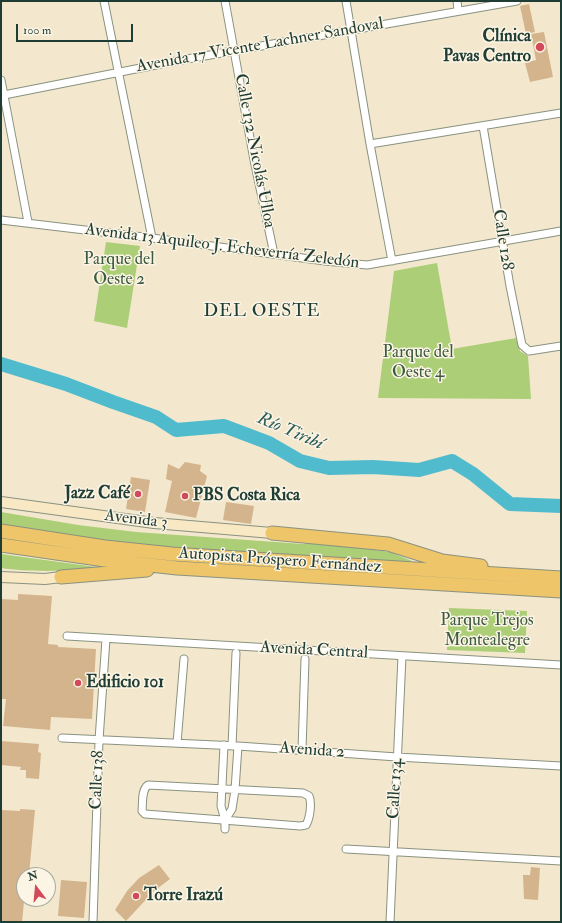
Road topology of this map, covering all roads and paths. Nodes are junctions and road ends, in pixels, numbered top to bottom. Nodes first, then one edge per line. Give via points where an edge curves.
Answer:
1 (104, 1) edge
2 (225, 1) edge
3 (346, 1) edge
4 (457, 1) edge
5 (517, 1) edge
6 (458, 10) junction
7 (352, 30) junction
8 (234, 50) junction
9 (119, 72) junction
10 (1, 80) edge
11 (4, 95) junction
12 (561, 113) edge
13 (483, 126) junction
14 (370, 144) junction
15 (1, 220) edge
16 (28, 222) junction
17 (561, 231) edge
18 (152, 238) junction
19 (503, 242) junction
20 (274, 254) junction
21 (392, 261) junction
22 (561, 346) edge
23 (1, 502) edge
24 (1, 531) edge
25 (272, 533) joint
26 (1, 545) edge
27 (177, 568) junction
28 (1, 577) edge
29 (61, 577) joint
30 (536, 578) junction
31 (561, 578) edge
32 (561, 591) edge
33 (67, 636) dead end
34 (106, 639) junction
35 (236, 653) dead end
36 (402, 656) junction
37 (184, 659) dead end
38 (305, 659) dead end
39 (561, 665) edge
40 (62, 738) dead end
41 (99, 740) junction
42 (177, 743) junction
43 (224, 745) junction
44 (235, 746) junction
45 (302, 750) junction
46 (397, 757) junction
47 (561, 766) edge
48 (222, 789) junction
49 (235, 790) junction
50 (226, 820) junction
51 (224, 829) dead end
52 (346, 849) dead end
53 (392, 852) junction
54 (561, 861) edge
55 (93, 922) edge
56 (390, 922) edge

1 - 9 street
2 - 8 street, Calle 132 Nicolás Ulloa
3 - 7 street
4 - 6 street
5 - 6 street, Avenida 17 Vicente Lachner Sandoval
6 - 7 street, Avenida 17 Vicente Lachner Sandoval
7 - 8 street, Avenida 17 Vicente Lachner Sandoval
7 - 14 street
8 - 9 street, Avenida 17 Vicente Lachner Sandoval
8 - 20 street, Calle 132 Nicolás Ulloa
9 - 11 street, Avenida 17 Vicente Lachner Sandoval
9 - 18 street
10 - 11 street
11 - 16 street
12 - 13 street
13 - 14 street
13 - 19 street, Calle 128
14 - 21 street
15 - 16 street, Avenida 13 Aquileo J. Echeverría Zeledón
16 - 18 street, Avenida 13 Aquileo J. Echeverría Zeledón
17 - 19 street, Avenida 13 Aquileo J. Echeverría Zeledón
18 - 20 street, Avenida 13 Aquileo J. Echeverría Zeledón
19 - 21 street, Avenida 13 Aquileo J. Echeverría Zeledón
19 - 22 street, Calle 128 via 522,345 529,350
20 - 21 street, Avenida 13 Aquileo J. Echeverría Zeledón via 367,265
23 - 25 street, Avenida 3 via 154,523
24 - 30 highway, Autopista Próspero Fernández via 172,554
25 - 30 highway via 388,544 442,561 484,566
26 - 27 highway, Autopista Próspero Fernández
27 - 29 highway
27 - 32 highway, Autopista Próspero Fernández
28 - 29 street
30 - 31 highway, Autopista Próspero Fernández
33 - 34 street, Avenida Central
34 - 36 street, Avenida Central
34 - 41 street, Calle 138
35 - 44 street
36 - 39 street, Avenida Central
36 - 46 street, Calle 134
37 - 42 street
38 - 45 street
40 - 41 street, Avenida 2
41 - 42 street, Avenida 2
41 - 55 street, Calle 138
42 - 43 street, Avenida 2
43 - 44 street, Avenida 2
43 - 48 street
44 - 45 street, Avenida 2
44 - 49 street
45 - 46 street, Avenida 2
46 - 47 street, Avenida 2
46 - 53 street, Calle 134
48 - 49 street
48 - 50 street via 221,806
48 - 50 street via 148,785 144,791 142,811 145,814
49 - 50 street via 232,809
49 - 50 street via 302,793 311,800 308,821 306,825 300,826
50 - 51 street
52 - 53 street
53 - 54 street
53 - 56 street, Calle 134

